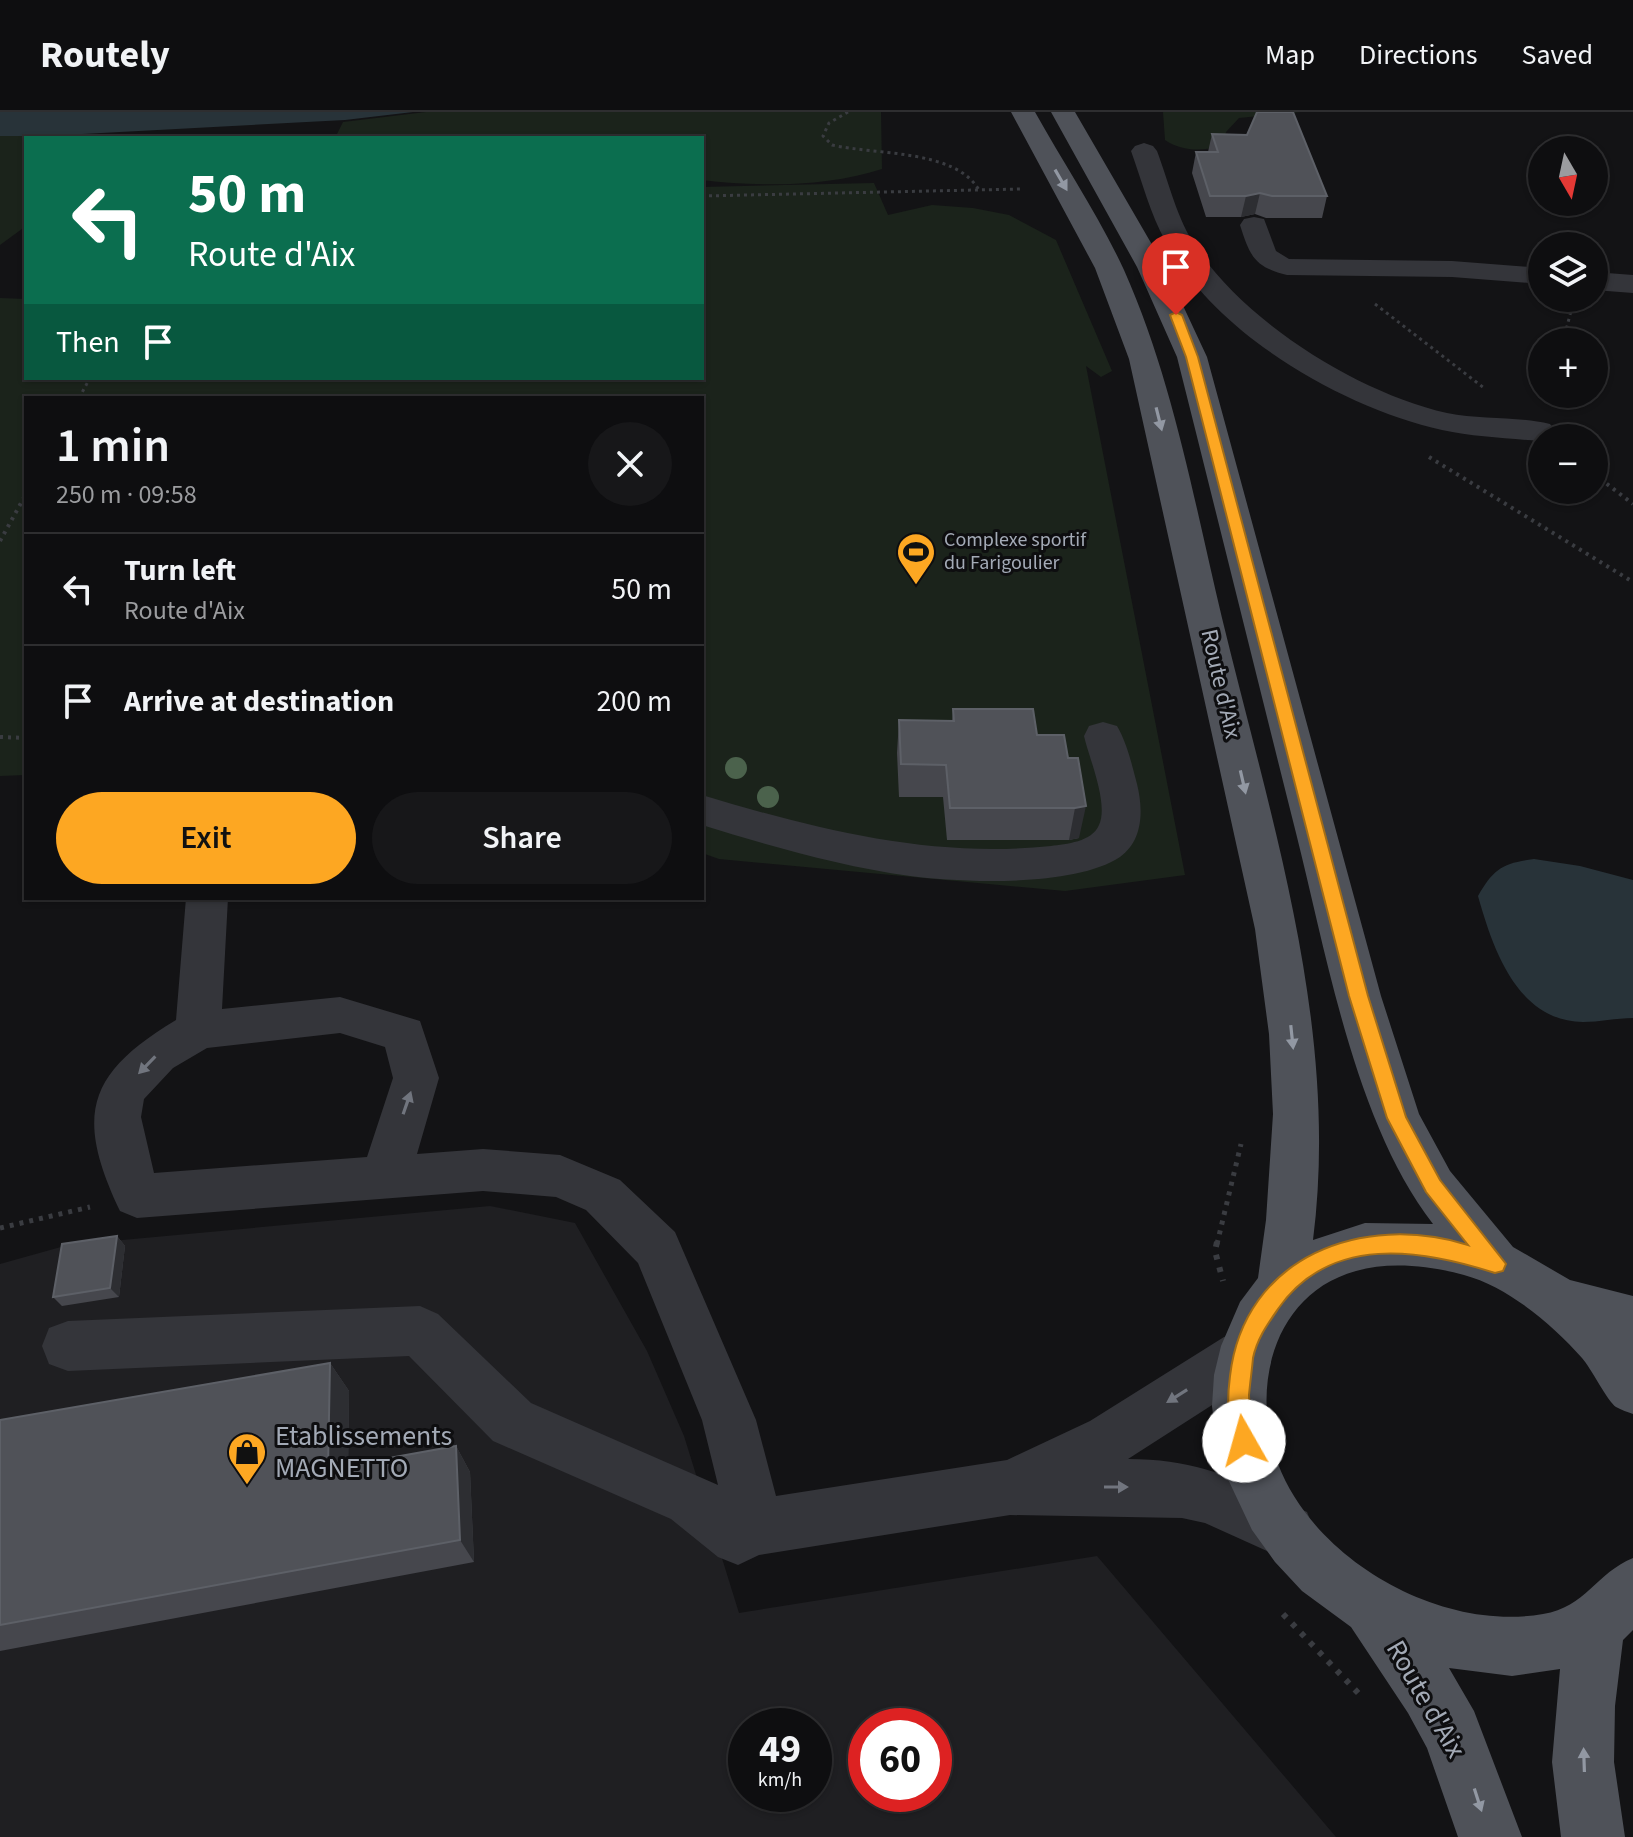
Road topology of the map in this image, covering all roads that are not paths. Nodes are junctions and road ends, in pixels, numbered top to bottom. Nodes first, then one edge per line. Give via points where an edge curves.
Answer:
1 (1023, 112) edge
2 (1063, 112) edge
3 (1144, 151) dead end
4 (1254, 225) dead end
5 (1528, 275) edge
6 (1608, 282) edge
7 (1633, 284) edge
8 (1528, 430) edge
9 (1103, 736) dead end
10 (704, 811) edge
11 (207, 900) edge
12 (198, 1030) junction
13 (385, 1178) junction
14 (1495, 1264) junction
15 (1559, 1302) junction
16 (1633, 1320) edge
17 (1261, 1321) junction
18 (68, 1346) dead end
19 (1633, 1388) edge
20 (1010, 1487) junction
21 (1287, 1532) junction
22 (738, 1537) dead end
23 (1615, 1606) edge
24 (1373, 1610) junction
25 (1490, 1837) edge
26 (1593, 1837) edge

1 -> 17 main road, Route d'Aix via 1109,268 1144,359 1276,929 1292,1034 1297,1114 1291,1220
2 - 14 main road via 1151,267 1192,357 1342,936 1397,1118 1433,1186
3 - 8 street via 1184,251 1243,317 1318,368 1386,403 1441,421
4 - 5 street via 1264,256 1287,267
6 - 7 street
9 - 10 street via 1121,806 1120,823 1107,845 1076,857 1028,864 923,862
11 - 12 street
13 -> 12 street via 416,1078 404,1034 340,1015
12 -> 13 street via 157,1055 123,1090 117,1117 137,1196
13 - 20 street via 483,1170 560,1176 603,1195 657,1248 729,1420 756,1527
14 - 15 main road
14 - 17 main road via 1448,1248 1400,1242 1356,1247 1316,1262
15 - 16 main road
15 - 19 main road via 1597,1337
17 -> 20 street via 1109,1440
17 - 21 main road, Route d'Aix via 1238,1396 1244,1441 1260,1487
18 - 22 street via 420,1331 512,1422 691,1499
20 -> 21 street via 1182,1490
21 - 24 main road, Route d'Aix via 1326,1575
23 - 24 main road via 1547,1645 1491,1648 1431,1637
26 -> 23 main road via 1583,1762 1585,1706
24 -> 25 main road, Route d'Aix via 1452,1733

